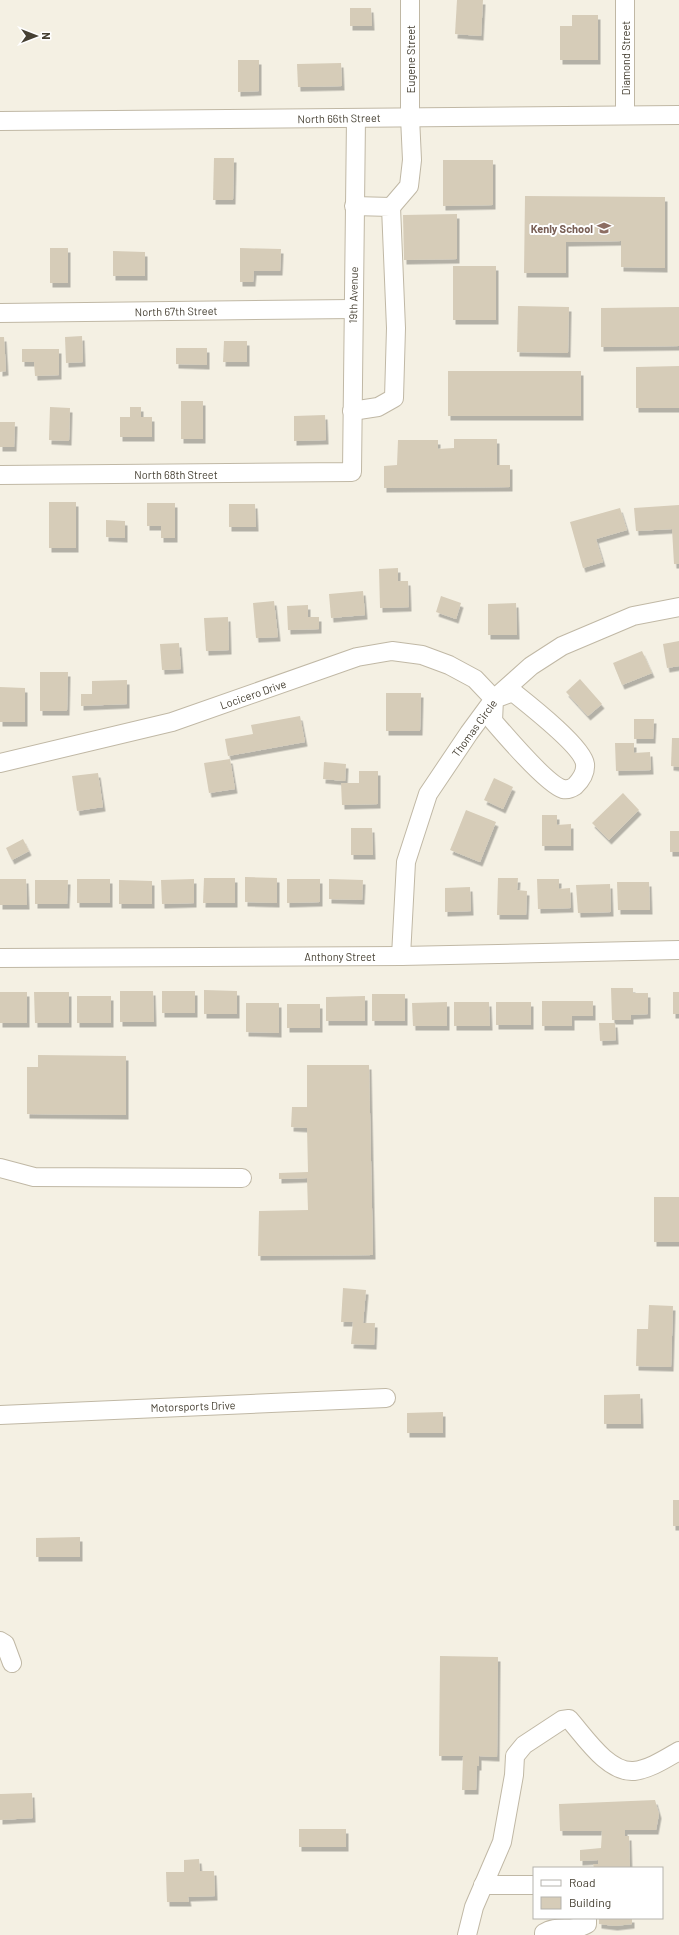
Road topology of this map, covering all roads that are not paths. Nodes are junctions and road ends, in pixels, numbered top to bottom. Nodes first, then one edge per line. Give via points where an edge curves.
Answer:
1 (410, 0) edge
2 (625, 0) edge
3 (625, 115) junction
4 (679, 115) edge
5 (410, 117) junction
6 (356, 118) junction
7 (0, 121) edge
8 (354, 206) junction
9 (390, 207) junction
10 (353, 309) junction
11 (0, 313) edge
12 (352, 412) junction
13 (352, 472) joint
14 (0, 475) edge
15 (679, 607) edge
16 (494, 700) junction
17 (0, 763) edge
18 (679, 950) edge
19 (401, 956) junction
20 (0, 958) edge
21 (0, 1168) edge
22 (242, 1178) dead end
23 (386, 1398) dead end
24 (0, 1415) edge
25 (0, 1641) edge
26 (12, 1663) dead end
27 (679, 1751) edge
28 (483, 1885) junction
29 (533, 1885) edge
30 (587, 1919) edge
31 (467, 1935) edge
32 (544, 1935) edge

1 - 5 street, Eugene Street
2 - 3 street, Diamond Street
3 - 4 street, North 66th Street
3 - 5 street, North 66th Street
5 - 6 street, North 66th Street
5 - 9 street, Eugene Street via 412,160 409,186
6 - 7 street, North 66th Street
6 - 8 street, 19th Avenue
8 - 9 street
8 - 10 street, 19th Avenue
9 - 12 street via 396,328 394,398 378,407
10 - 11 street, North 67th Street
10 - 12 street, 19th Avenue
12 - 13 street, 19th Avenue
13 - 14 street, North 68th Street
15 - 16 street, Thomas Circle via 632,616 562,646 531,666
16 - 16 street via 493,722 555,785 564,789 575,786 583,775 585,762 551,723 513,692
16 - 17 street, Locicero Drive via 475,679 449,665 422,655 392,651 357,657 172,722
16 - 19 street, Thomas Circle via 428,794 406,862
18 - 19 street, Anthony Street
19 - 20 street, Anthony Street
21 - 22 street via 34,1178
23 - 24 street, Motorsports Drive
25 - 26 street via 5,1644
27 - 28 street via 644,1769 633,1771 617,1767 602,1757 569,1719 562,1720 524,1745 515,1756 502,1842
28 - 29 street
28 - 31 street
30 - 32 street via 587,1924 579,1928 549,1929

